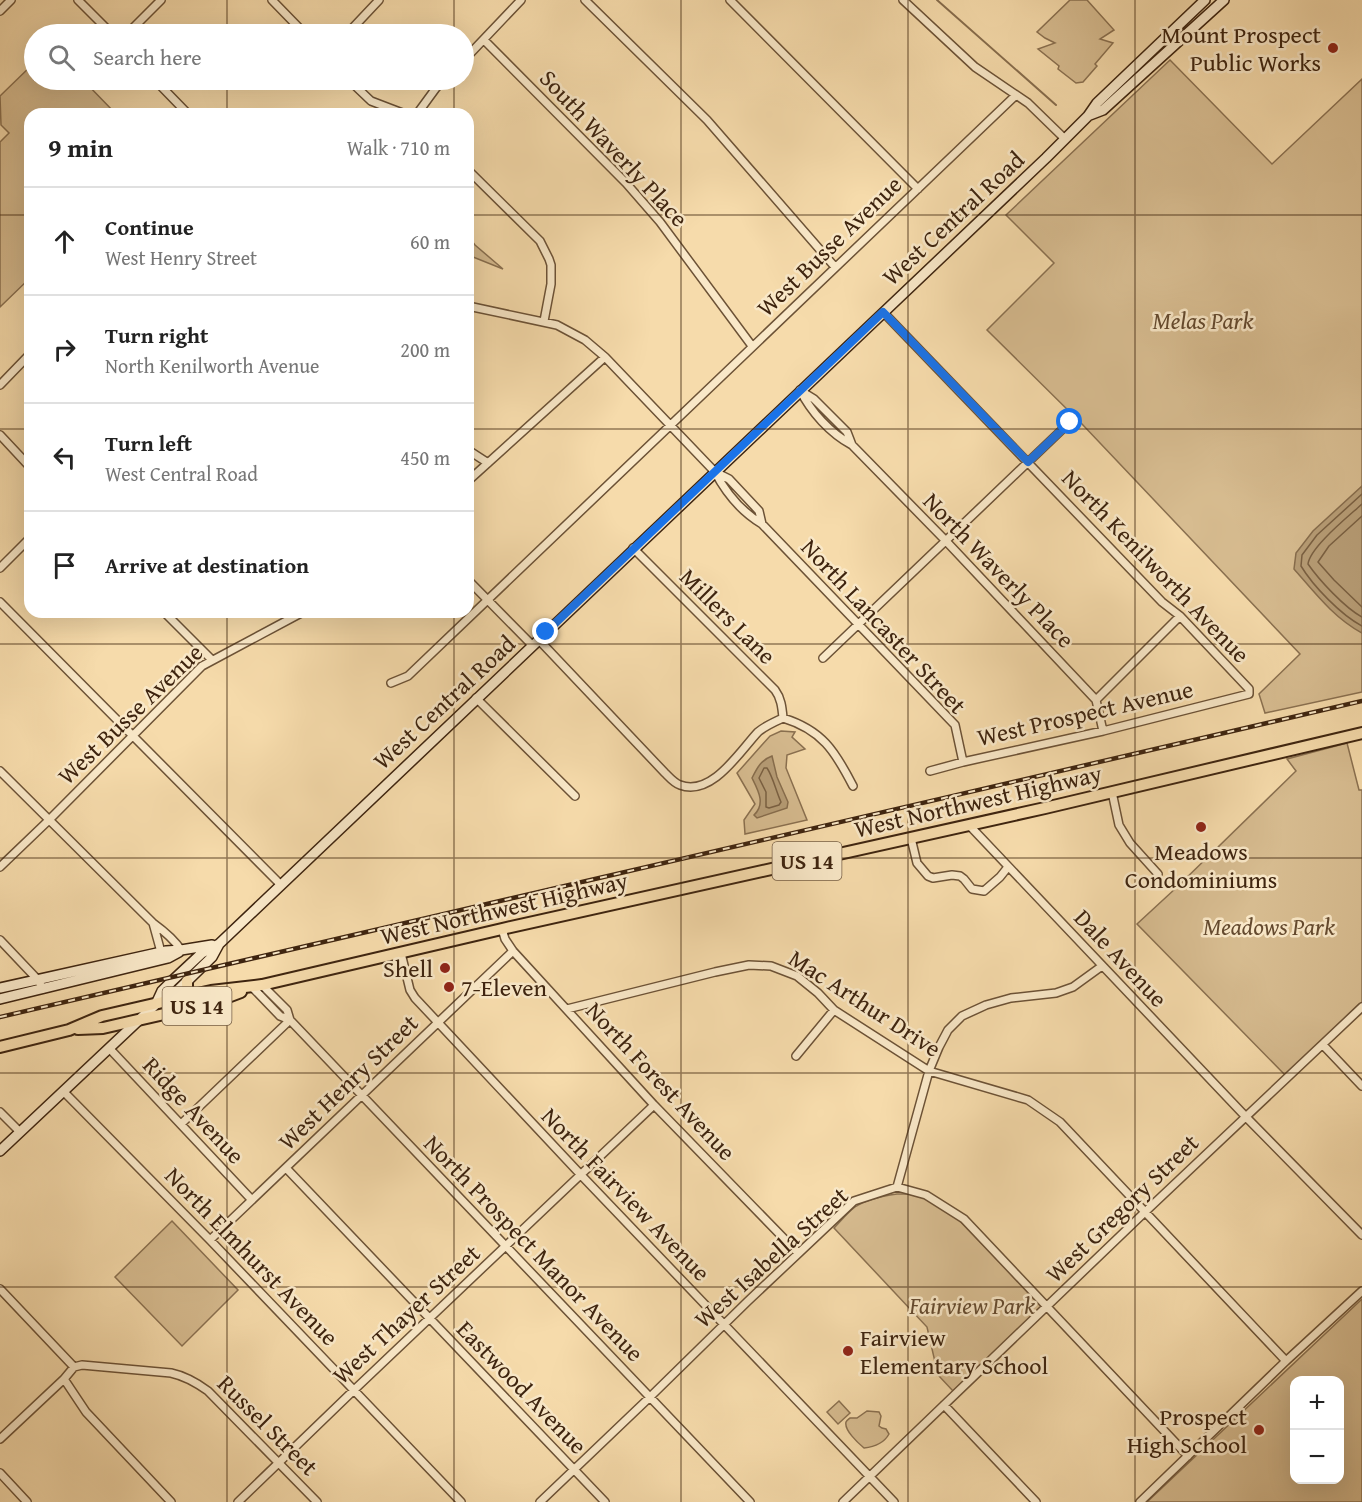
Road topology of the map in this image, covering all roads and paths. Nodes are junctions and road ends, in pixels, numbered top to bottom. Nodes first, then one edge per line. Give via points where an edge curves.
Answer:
1 (11, 0) edge
2 (78, 0) edge
3 (161, 0) edge
4 (272, 0) edge
5 (379, 0) edge
6 (521, 0) edge
7 (585, 0) edge
8 (730, 0) edge
9 (903, 0) edge
10 (1205, 0) edge
11 (1224, 0) edge
12 (0, 11) edge
13 (102, 24) edge
14 (137, 24) edge
15 (295, 24) edge
16 (356, 24) edge
17 (484, 40) junction
18 (474, 50) edge
19 (165, 90) edge
20 (359, 90) edge
21 (435, 90) edge
22 (1016, 95) junction
23 (182, 108) edge
24 (389, 108) edge
25 (421, 108) edge
26 (1088, 116) junction
27 (1065, 139) junction
28 (474, 176) edge
29 (918, 189) junction
30 (835, 267) junction
31 (474, 307) edge
32 (883, 312) junction
33 (544, 321) junction
34 (752, 346) junction
35 (605, 357) junction
36 (24, 360) edge
37 (0, 385) edge
38 (800, 390) junction
39 (1070, 422) dead end
40 (669, 425) junction
41 (0, 435) edge
42 (474, 454) edge
43 (24, 461) edge
44 (1028, 462) junction
45 (488, 463) junction
46 (715, 472) junction
47 (474, 476) edge
48 (945, 540) junction
49 (24, 544) edge
50 (633, 549) junction
51 (0, 568) edge
52 (474, 586) edge
53 (488, 600) junction
54 (0, 602) edge
55 (474, 613) edge
56 (1180, 616) junction
57 (170, 618) edge
58 (292, 618) edge
59 (469, 618) edge
60 (858, 623) junction
61 (535, 642) junction
62 (823, 658) dead end
63 (212, 660) junction
64 (391, 683) dead end
65 (1249, 694) joint
66 (477, 698) junction
67 (1096, 700) junction
68 (783, 718) junction
69 (1103, 731) junction
70 (1362, 733) edge
71 (133, 735) junction
72 (963, 762) junction
73 (0, 771) edge
74 (930, 771) dead end
75 (853, 786) dead end
76 (1112, 792) junction
77 (575, 796) dead end
78 (49, 820) junction
79 (969, 825) junction
80 (911, 838) junction
81 (0, 867) edge
82 (1008, 867) junction
83 (1158, 874) dead end
84 (280, 884) junction
85 (153, 923) junction
86 (502, 929) junction
87 (0, 940) edge
88 (219, 944) junction
89 (181, 950) junction
90 (513, 951) junction
91 (401, 953) junction
92 (165, 955) junction
93 (1102, 966) junction
94 (185, 968) junction
95 (38, 980) junction
96 (187, 981) junction
97 (257, 986) junction
98 (0, 988) edge
99 (43, 989) junction
100 (193, 995) junction
101 (0, 999) edge
102 (156, 1004) junction
103 (1362, 1007) edge
104 (567, 1009) junction
105 (834, 1010) junction
106 (140, 1019) junction
107 (290, 1020) junction
108 (438, 1023) junction
109 (69, 1030) junction
110 (1323, 1045) junction
111 (0, 1047) edge
112 (109, 1048) junction
113 (796, 1056) dead end
114 (929, 1071) junction
115 (1362, 1086) edge
116 (63, 1091) junction
117 (362, 1095) junction
118 (654, 1105) junction
119 (0, 1112) edge
120 (1246, 1117) junction
121 (181, 1124) junction
122 (20, 1132) junction
123 (0, 1151) edge
124 (286, 1168) junction
125 (581, 1175) junction
126 (897, 1187) junction
127 (251, 1199) junction
128 (1145, 1212) junction
129 (1362, 1235) edge
130 (210, 1240) junction
131 (506, 1247) junction
132 (798, 1254) junction
133 (0, 1289) edge
134 (1362, 1291) edge
135 (1046, 1307) junction
136 (430, 1319) junction
137 (724, 1325) junction
138 (1286, 1361) junction
139 (74, 1367) junction
140 (64, 1379) junction
141 (354, 1390) junction
142 (650, 1397) junction
143 (944, 1406) junction
144 (0, 1439) edge
145 (1188, 1456) junction
146 (279, 1463) junction
147 (574, 1469) junction
148 (0, 1473) edge
149 (869, 1477) junction
150 (27, 1502) edge
151 (171, 1502) edge
152 (237, 1502) edge
153 (317, 1502) edge
154 (461, 1502) edge
155 (540, 1502) edge
156 (605, 1502) edge
157 (750, 1502) edge
158 (843, 1502) edge
159 (894, 1502) edge
160 (1036, 1502) edge
161 (1140, 1502) edge

1 - 12 street
2 - 13 street
3 - 14 street
4 - 15 street
5 - 16 street
6 - 17 street
7 - 30 street via 706,120
8 - 29 street
9 - 22 street via 975,67
10 - 26 main road, West Central Road
11 - 26 main road, West Central Road via 1103,110
17 - 18 street
17 - 34 street, South Waverly Place via 626,183 660,222
19 - 23 street
20 - 24 street via 371,101
21 - 25 street
22 - 27 street
22 - 29 street, West Busse Avenue
26 - 27 main road, West Central Road
27 - 32 main road, West Central Road
28 - 33 street via 540,241 549,259 551,284
29 - 30 street, West Busse Avenue
30 - 34 street, West Busse Avenue
31 - 33 street, North Lancaster Street
32 - 38 main road, West Central Road
32 - 44 street, North Kenilworth Avenue
33 - 35 street, North Lancaster Street via 571,331
34 - 40 street, West Busse Avenue
35 - 40 street, North Lancaster Street
35 - 45 street
36 - 37 street
38 - 46 main road, West Central Road
38 - 48 street, North Waverly Place via 847,432 852,445
39 - 44 street
40 - 46 street, North Lancaster Street
40 - 53 street, West Busse Avenue
41 - 43 street
42 - 45 street
44 - 48 street
44 - 56 street, North Kenilworth Avenue
45 - 47 street
46 - 50 main road, West Central Road
46 - 60 street, North Lancaster Street via 748,516 762,524
48 - 60 street
48 - 67 street, North Waverly Place
49 - 51 street
50 - 61 main road, West Central Road
50 - 68 street, Millers Lane via 775,690
52 - 53 street
53 - 55 street, West Busse Avenue
53 - 61 street
54 - 71 street
56 - 65 street, North Kenilworth Avenue via 1249,689
56 - 67 street
57 - 63 street
58 - 63 street, West Busse Avenue
59 - 64 street, West Busse Avenue via 408,676
60 - 62 street
60 - 72 street, North Lancaster Street via 955,725
61 - 66 main road, West Central Road
61 - 68 street via 678,784 696,786 721,773 759,731
63 - 71 street, West Busse Avenue
65 - 69 street, West Prospect Avenue
66 - 77 street
66 - 84 main road, West Central Road
67 - 69 street
68 - 75 street via 800,723 828,745
69 - 72 street, West Prospect Avenue
70 - 76 main road, West Northwest Highway / US 14
71 - 78 street, West Busse Avenue
71 - 84 street
72 - 74 street, West Prospect Avenue
73 - 78 street
76 - 79 main road, West Northwest Highway / US 14
76 - 83 street via 1119,825
78 - 81 street, West Busse Avenue
78 - 85 street
79 - 80 main road, West Northwest Highway / US 14
79 - 82 street, Dale Avenue
80 - 82 street via 916,863 933,879 960,876 972,889 984,891
80 - 86 main road, West Northwest Highway / US 14
82 - 93 street, Dale Avenue
84 - 88 main road, West Central Road
85 - 89 street
85 - 92 street
86 - 90 street, North Forest Avenue
86 - 91 main road, West Northwest Highway / US 14
87 - 95 street
88 - 89 main road
88 - 94 main road, West Central Road
88 - 96 main road, West Central Road via 212,957
89 - 92 main road
90 - 104 street, North Forest Avenue
90 - 108 street, West Henry Street
91 - 97 main road, West Northwest Highway / US 14
91 - 108 street, North Fairview Avenue via 412,994
92 - 94 main road via 177,958
92 - 95 main road
92 - 99 main road
93 - 114 street via 1056,993 986,1005 962,1016 948,1030
93 - 120 street, Dale Avenue
94 - 102 main road, West Central Road via 162,991
95 - 98 main road
95 - 99 street
96 - 100 main road via 187,990
96 - 102 main road, West Central Road
97 - 100 main road, West Northwest Highway / US 14
97 - 106 main road, West Northwest Highway / US 14 via 212,1003
97 - 107 street, North Prospect Manor Avenue via 280,1016
99 - 101 main road
100 - 102 main road, West Northwest Highway / US 14
102 - 106 main road, West Central Road
102 - 109 main road, West Northwest Highway / US 14 via 102,1016
103 - 110 street, West Gregory Street
104 - 105 street, Mac Arthur Drive via 749,965 771,966 797,976
104 - 118 street, North Forest Avenue
105 - 113 street
105 - 114 street, Mac Arthur Drive
106 - 109 main road, West Northwest Highway / US 14 via 103,1028
106 - 112 main road, West Central Road
107 - 117 street, North Prospect Manor Avenue
107 - 121 street
108 - 117 street, West Henry Street
108 - 125 street, North Fairview Avenue
109 - 111 main road, West Northwest Highway / US 14
110 - 115 street
110 - 120 street, West Gregory Street
112 - 116 main road, West Central Road
112 - 121 street, Ridge Avenue
114 - 126 street
114 - 128 street, Mac Arthur Drive via 1028,1100 1060,1122
116 - 122 main road, West Central Road
116 - 130 street, North Elmhurst Avenue
117 - 124 street, West Henry Street
117 - 131 street, North Prospect Manor Avenue
118 - 125 street, West Thayer Street
118 - 132 street, North Forest Avenue
119 - 122 street
120 - 128 street, West Gregory Street
120 - 129 street, Dale Avenue
121 - 127 street, Ridge Avenue
122 - 123 main road, West Central Road
124 - 127 street, West Henry Street
124 - 136 street, Eastwood Avenue
125 - 131 street, West Thayer Street
125 - 137 street, North Fairview Avenue
126 - 132 street, West Isabella Street via 854,1201
126 - 135 street via 926,1196 964,1219
127 - 130 street, West Henry Street
128 - 135 street, West Gregory Street
128 - 138 street, Mac Arthur Drive
130 - 141 street, North Elmhurst Avenue
131 - 136 street, West Thayer Street
131 - 142 street, North Prospect Manor Avenue
132 - 137 street, West Isabella Street
133 - 139 street
134 - 138 street
135 - 143 street, West Gregory Street
135 - 145 street
136 - 141 street, West Thayer Street
136 - 147 street, Eastwood Avenue
137 - 142 street, West Isabella Street
137 - 149 street, North Fairview Avenue
138 - 145 street
139 - 140 street
139 - 146 street, Russel Street via 178,1374 218,1400
140 - 144 street
140 - 151 street via 86,1412
141 - 146 street, West Thayer Street
141 - 154 street, North Elmhurst Avenue
142 - 147 street, West Isabella Street
142 - 157 street, North Prospect Manor Avenue
143 - 149 street, West Gregory Street
143 - 160 street
145 - 161 street
146 - 152 street, West Thayer Street
146 - 153 street, Russel Street
147 - 155 street, West Isabella Street
147 - 156 street, Eastwood Avenue
148 - 150 street
149 - 158 street, West Gregory Street
149 - 159 street, North Fairview Avenue

